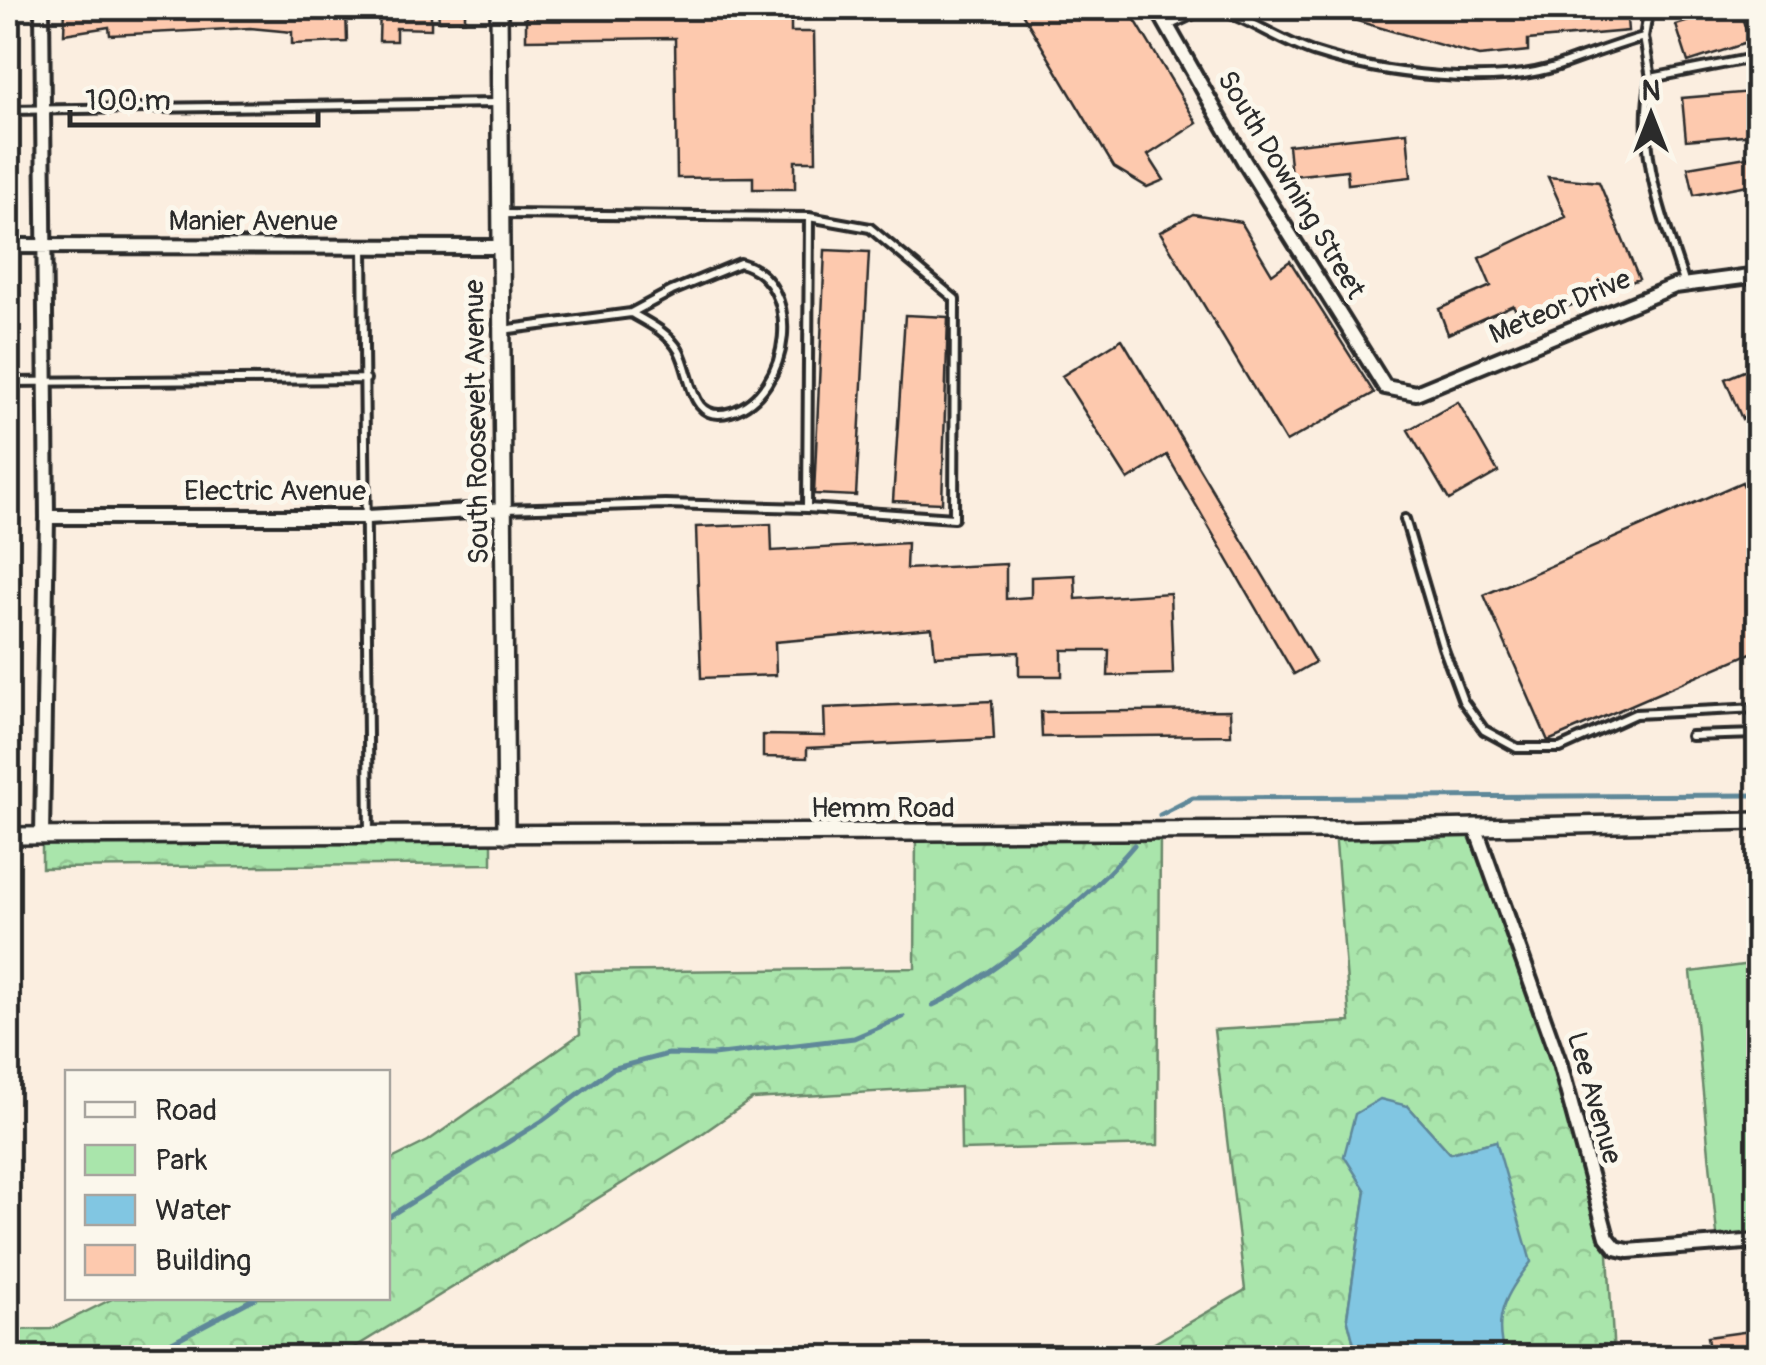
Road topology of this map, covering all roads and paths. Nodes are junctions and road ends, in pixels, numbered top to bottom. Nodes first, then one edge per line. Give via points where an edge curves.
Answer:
1 (42, 8) edge
2 (499, 8) edge
3 (1157, 8) edge
4 (1209, 8) edge
5 (1650, 8) edge
6 (1168, 26) junction
7 (1644, 37) junction
8 (1758, 57) edge
9 (1651, 78) junction
10 (499, 103) junction
11 (8, 110) edge
12 (43, 110) junction
13 (499, 214) junction
14 (810, 217) junction
15 (8, 246) edge
16 (44, 246) junction
17 (363, 246) junction
18 (499, 247) junction
19 (1758, 275) edge
20 (1685, 284) junction
21 (632, 313) junction
22 (500, 330) junction
23 (366, 378) junction
24 (8, 382) edge
25 (46, 382) junction
26 (1385, 387) joint
27 (806, 508) junction
28 (504, 509) junction
29 (47, 517) junction
30 (368, 517) junction
31 (1405, 519) dead end
32 (1758, 708) edge
33 (1758, 734) edge
34 (1691, 736) dead end
35 (1758, 822) edge
36 (1475, 826) junction
37 (506, 835) junction
38 (8, 836) edge
39 (42, 836) junction
40 (369, 836) junction
41 (1758, 1240) edge

1 - 12 street
2 - 10 street, South Roosevelt Avenue
3 - 6 street, South Downing Street
4 - 6 lane
4 - 7 lane via 1321,55 1486,77 1558,66
5 - 7 lane
6 - 26 street, South Downing Street
7 - 9 lane
8 - 9 lane
9 - 20 lane via 1643,118 1652,185
10 - 12 lane
10 - 13 street, South Roosevelt Avenue
11 - 12 lane
12 - 16 street
13 - 14 lane
13 - 18 street, South Roosevelt Avenue
14 - 27 lane
14 - 27 lane via 870,228 955,299 954,518
15 - 16 street, Manier Avenue
16 - 17 street, Manier Avenue
16 - 25 street
17 - 18 street, Manier Avenue
17 - 23 lane
18 - 22 street, South Roosevelt Avenue
19 - 20 street, Meteor Drive
20 - 26 street, Meteor Drive via 1416,394
21 - 21 lane via 720,269 754,267 776,290 779,365 762,396 743,408 725,414 705,410 694,400 680,352
21 - 22 lane
22 - 28 street, South Roosevelt Avenue
23 - 25 lane
23 - 30 lane
24 - 25 lane
25 - 29 street
27 - 28 lane
28 - 30 street, Electric Avenue
28 - 37 street, South Roosevelt Avenue
29 - 30 street, Electric Avenue
29 - 39 street
30 - 40 lane
31 - 32 lane via 1464,700 1484,730 1517,748 1560,748 1634,714
33 - 34 lane
35 - 36 street, Hemm Road
36 - 37 street, Hemm Road
36 - 41 street, Lee Avenue via 1560,1064 1607,1237 1628,1250
37 - 40 street, Hemm Road
38 - 39 street, Hemm Road
39 - 40 street, Hemm Road

